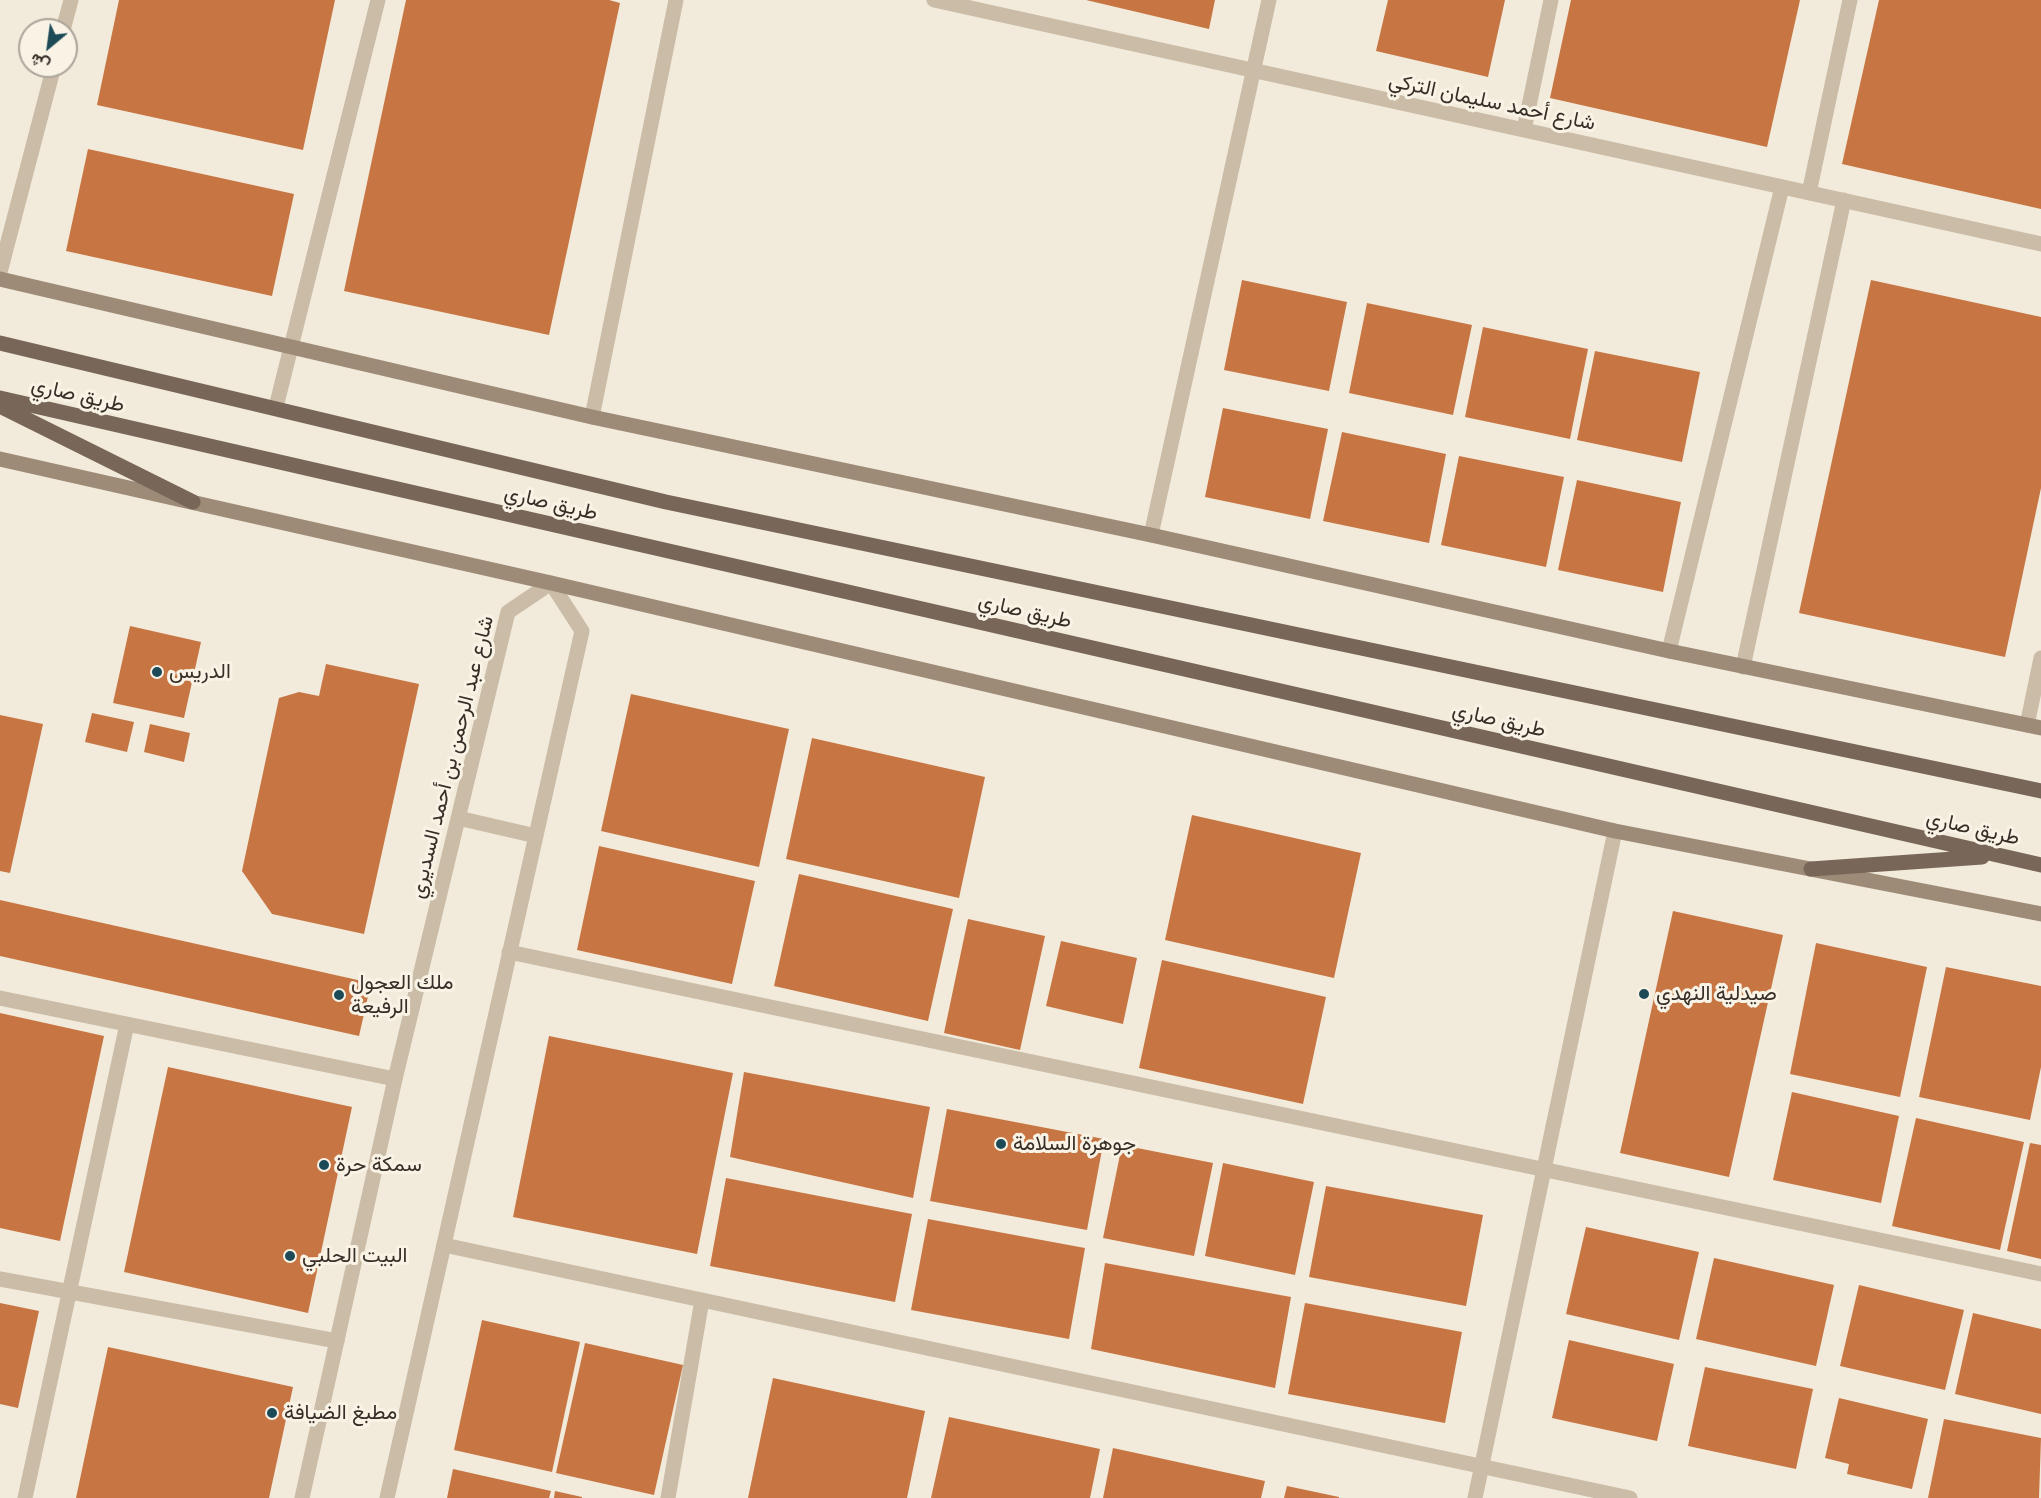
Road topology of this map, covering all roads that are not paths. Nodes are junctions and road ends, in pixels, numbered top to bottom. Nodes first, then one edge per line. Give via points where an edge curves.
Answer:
1 (71, 0) edge
2 (378, 0) edge
3 (676, 0) edge
4 (934, 0) edge
5 (1269, 0) edge
6 (1551, 0) edge
7 (1850, 0) edge
8 (66, 18) edge
9 (1254, 71) junction
10 (51, 78) edge
11 (1524, 130) junction
12 (1782, 187) junction
13 (1809, 193) junction
14 (1844, 200) junction
15 (2041, 244) edge
16 (0, 272) edge
17 (0, 279) edge
18 (0, 343) edge
19 (291, 345) junction
20 (0, 399) edge
21 (0, 405) edge
22 (276, 408) junction
23 (592, 417) junction
24 (0, 459) edge
25 (194, 502) junction
26 (1151, 535) junction
27 (551, 583) junction
28 (1669, 651) junction
29 (2041, 658) edge
30 (1743, 667) junction
31 (2034, 726) edge
32 (2041, 791) edge
33 (458, 818) junction
34 (1615, 831) junction
35 (536, 836) junction
36 (2000, 856) junction
37 (2041, 865) edge
38 (1811, 869) junction
39 (2041, 914) edge
40 (509, 952) junction
41 (0, 998) edge
42 (127, 1024) junction
43 (394, 1079) junction
44 (1545, 1170) junction
45 (444, 1245) junction
46 (2041, 1274) edge
47 (0, 1279) edge
48 (69, 1292) junction
49 (702, 1300) junction
50 (337, 1341) junction
51 (1482, 1466) junction
52 (25, 1498) edge
53 (302, 1498) edge
54 (387, 1498) edge
55 (668, 1498) edge
56 (1475, 1498) edge
57 (1630, 1498) edge

1 - 8 street
2 - 19 street
3 - 23 street
4 - 9 street, شارع أحمد سليمان التركي
5 - 9 street
6 - 11 street
7 - 13 street
9 - 11 street, شارع أحمد سليمان التركي
9 - 26 street
10 - 16 street
11 - 12 street, شارع أحمد سليمان التركي
12 - 13 street, شارع أحمد سليمان التركي
12 - 28 street
13 - 14 street, شارع أحمد سليمان التركي
14 - 15 street, شارع أحمد سليمان التركي
14 - 30 street
17 - 19 main road
18 - 22 main road, طريق صاري
19 - 22 street
19 - 23 main road
20 - 36 main road, طريق صاري
21 - 25 main road
22 - 32 main road, طريق صاري via 666,502
23 - 26 main road
24 - 25 main road
25 - 27 main road
26 - 28 main road
27 - 33 street, شارع عبد الرحمن بن أحمد السديري via 508,612
27 - 34 main road
27 - 35 street via 582,631
28 - 30 main road
29 - 31 street
30 - 31 main road
33 - 35 street
33 - 43 street, شارع عبد الرحمن بن أحمد السديري
34 - 38 main road
34 - 44 street
35 - 40 street
36 - 37 main road, طريق صاري
36 - 38 main road
38 - 39 main road
40 - 44 street
40 - 45 street
41 - 42 street
42 - 43 street
42 - 48 street
43 - 50 street, شارع عبد الرحمن بن أحمد السديري
44 - 46 street
44 - 51 street
45 - 49 street
45 - 54 street
47 - 48 street
48 - 50 street
48 - 52 street
49 - 51 street
49 - 55 street
50 - 53 street, شارع عبد الرحمن بن أحمد السديري
51 - 56 street
51 - 57 street

